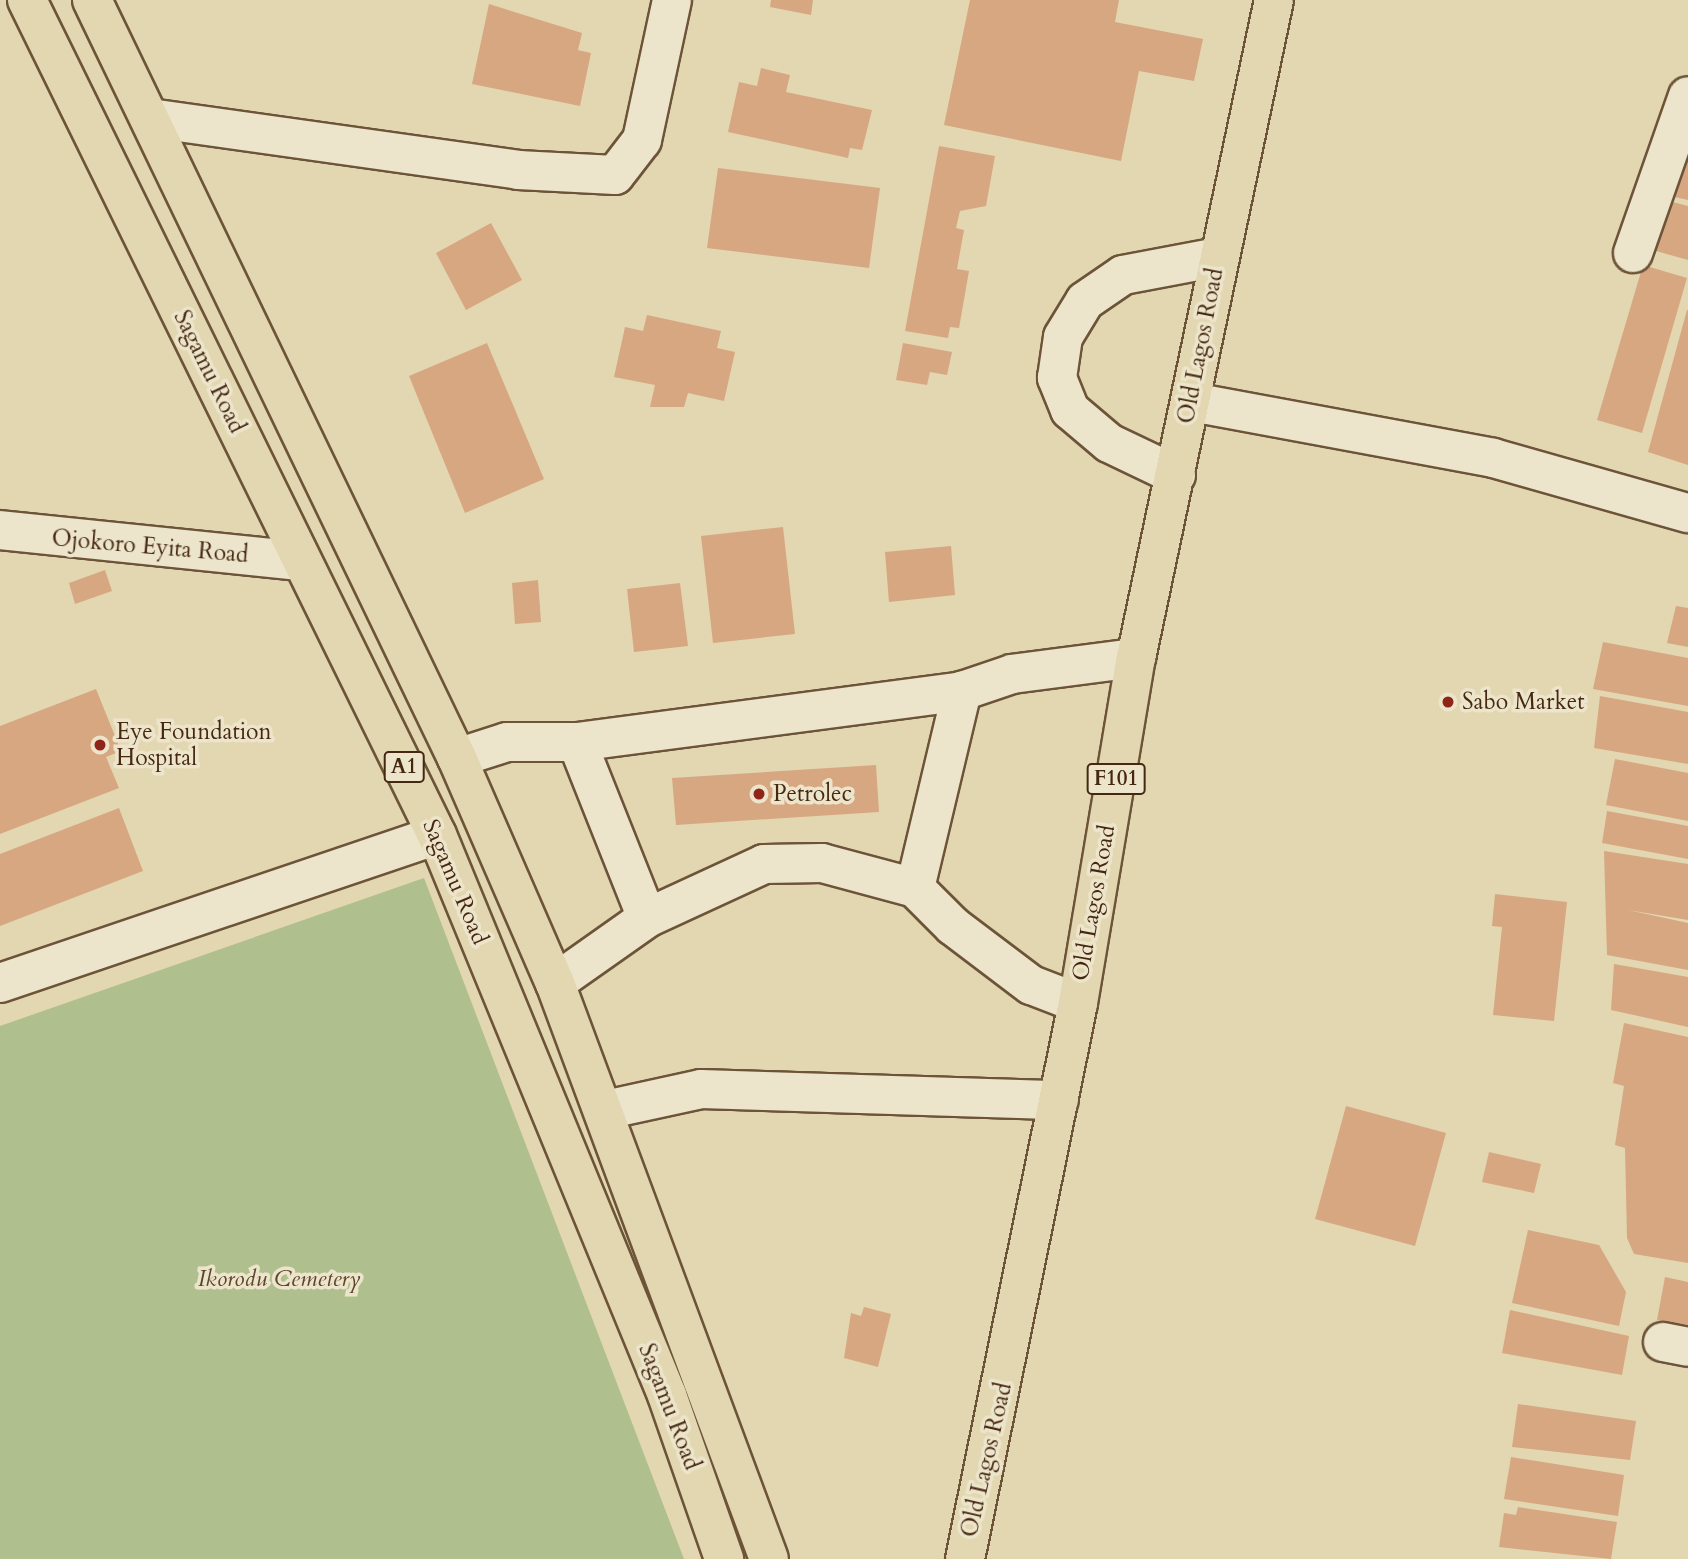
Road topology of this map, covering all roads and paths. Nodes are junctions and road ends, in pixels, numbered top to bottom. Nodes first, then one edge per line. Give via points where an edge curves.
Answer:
1 (27, 0) edge
2 (92, 0) edge
3 (671, 0) edge
4 (1274, 0) edge
5 (1688, 96) edge
6 (150, 118) junction
7 (1633, 253) dead end
8 (1218, 257) junction
9 (1192, 402) junction
10 (1176, 475) junction
11 (1688, 513) edge
12 (0, 530) edge
13 (300, 561) junction
14 (1136, 658) junction
15 (962, 691) junction
16 (577, 742) junction
17 (457, 758) junction
18 (437, 835) junction
19 (915, 888) junction
20 (647, 918) junction
21 (0, 983) edge
22 (555, 983) junction
23 (1078, 1003) junction
24 (1059, 1100) junction
25 (605, 1110) junction
26 (724, 1559) edge
27 (769, 1559) edge
28 (965, 1559) edge

1 - 13 main road, Sagamu Road / A1
2 - 6 main road, Sagamu Road / A1
3 - 6 street via 642,140 615,175 518,170
4 - 8 main road, Old Lagos Road / F101
5 - 7 street
6 - 17 main road, Sagamu Road / A1
8 - 9 main road, Old Lagos Road / F101
8 - 10 street via 1123,275 1085,301 1063,337 1057,379 1070,410 1109,443
9 - 10 main road, Old Lagos Road / F101
9 - 11 street via 1493,458
10 - 14 main road, Old Lagos Road / F101
12 - 13 street, Ojokoro Eyita Road
13 - 18 main road, Sagamu Road / A1
14 - 15 street via 1012,674
14 - 23 main road, Old Lagos Road / F101
15 - 16 street
15 - 19 street
16 - 17 street via 507,742
16 - 20 street
17 - 22 main road, Sagamu Road / A1
18 - 21 street
18 - 26 main road, Sagamu Road / A1 via 667,1395
19 - 20 street via 822,863 764,864
19 - 23 street via 953,926 1031,985
20 - 22 street
22 - 25 main road, Sagamu Road / A1
23 - 24 main road, Old Lagos Road / F101
24 - 25 street via 701,1089
24 - 28 main road, Old Lagos Road / F101
25 - 27 main road, Sagamu Road / A1

